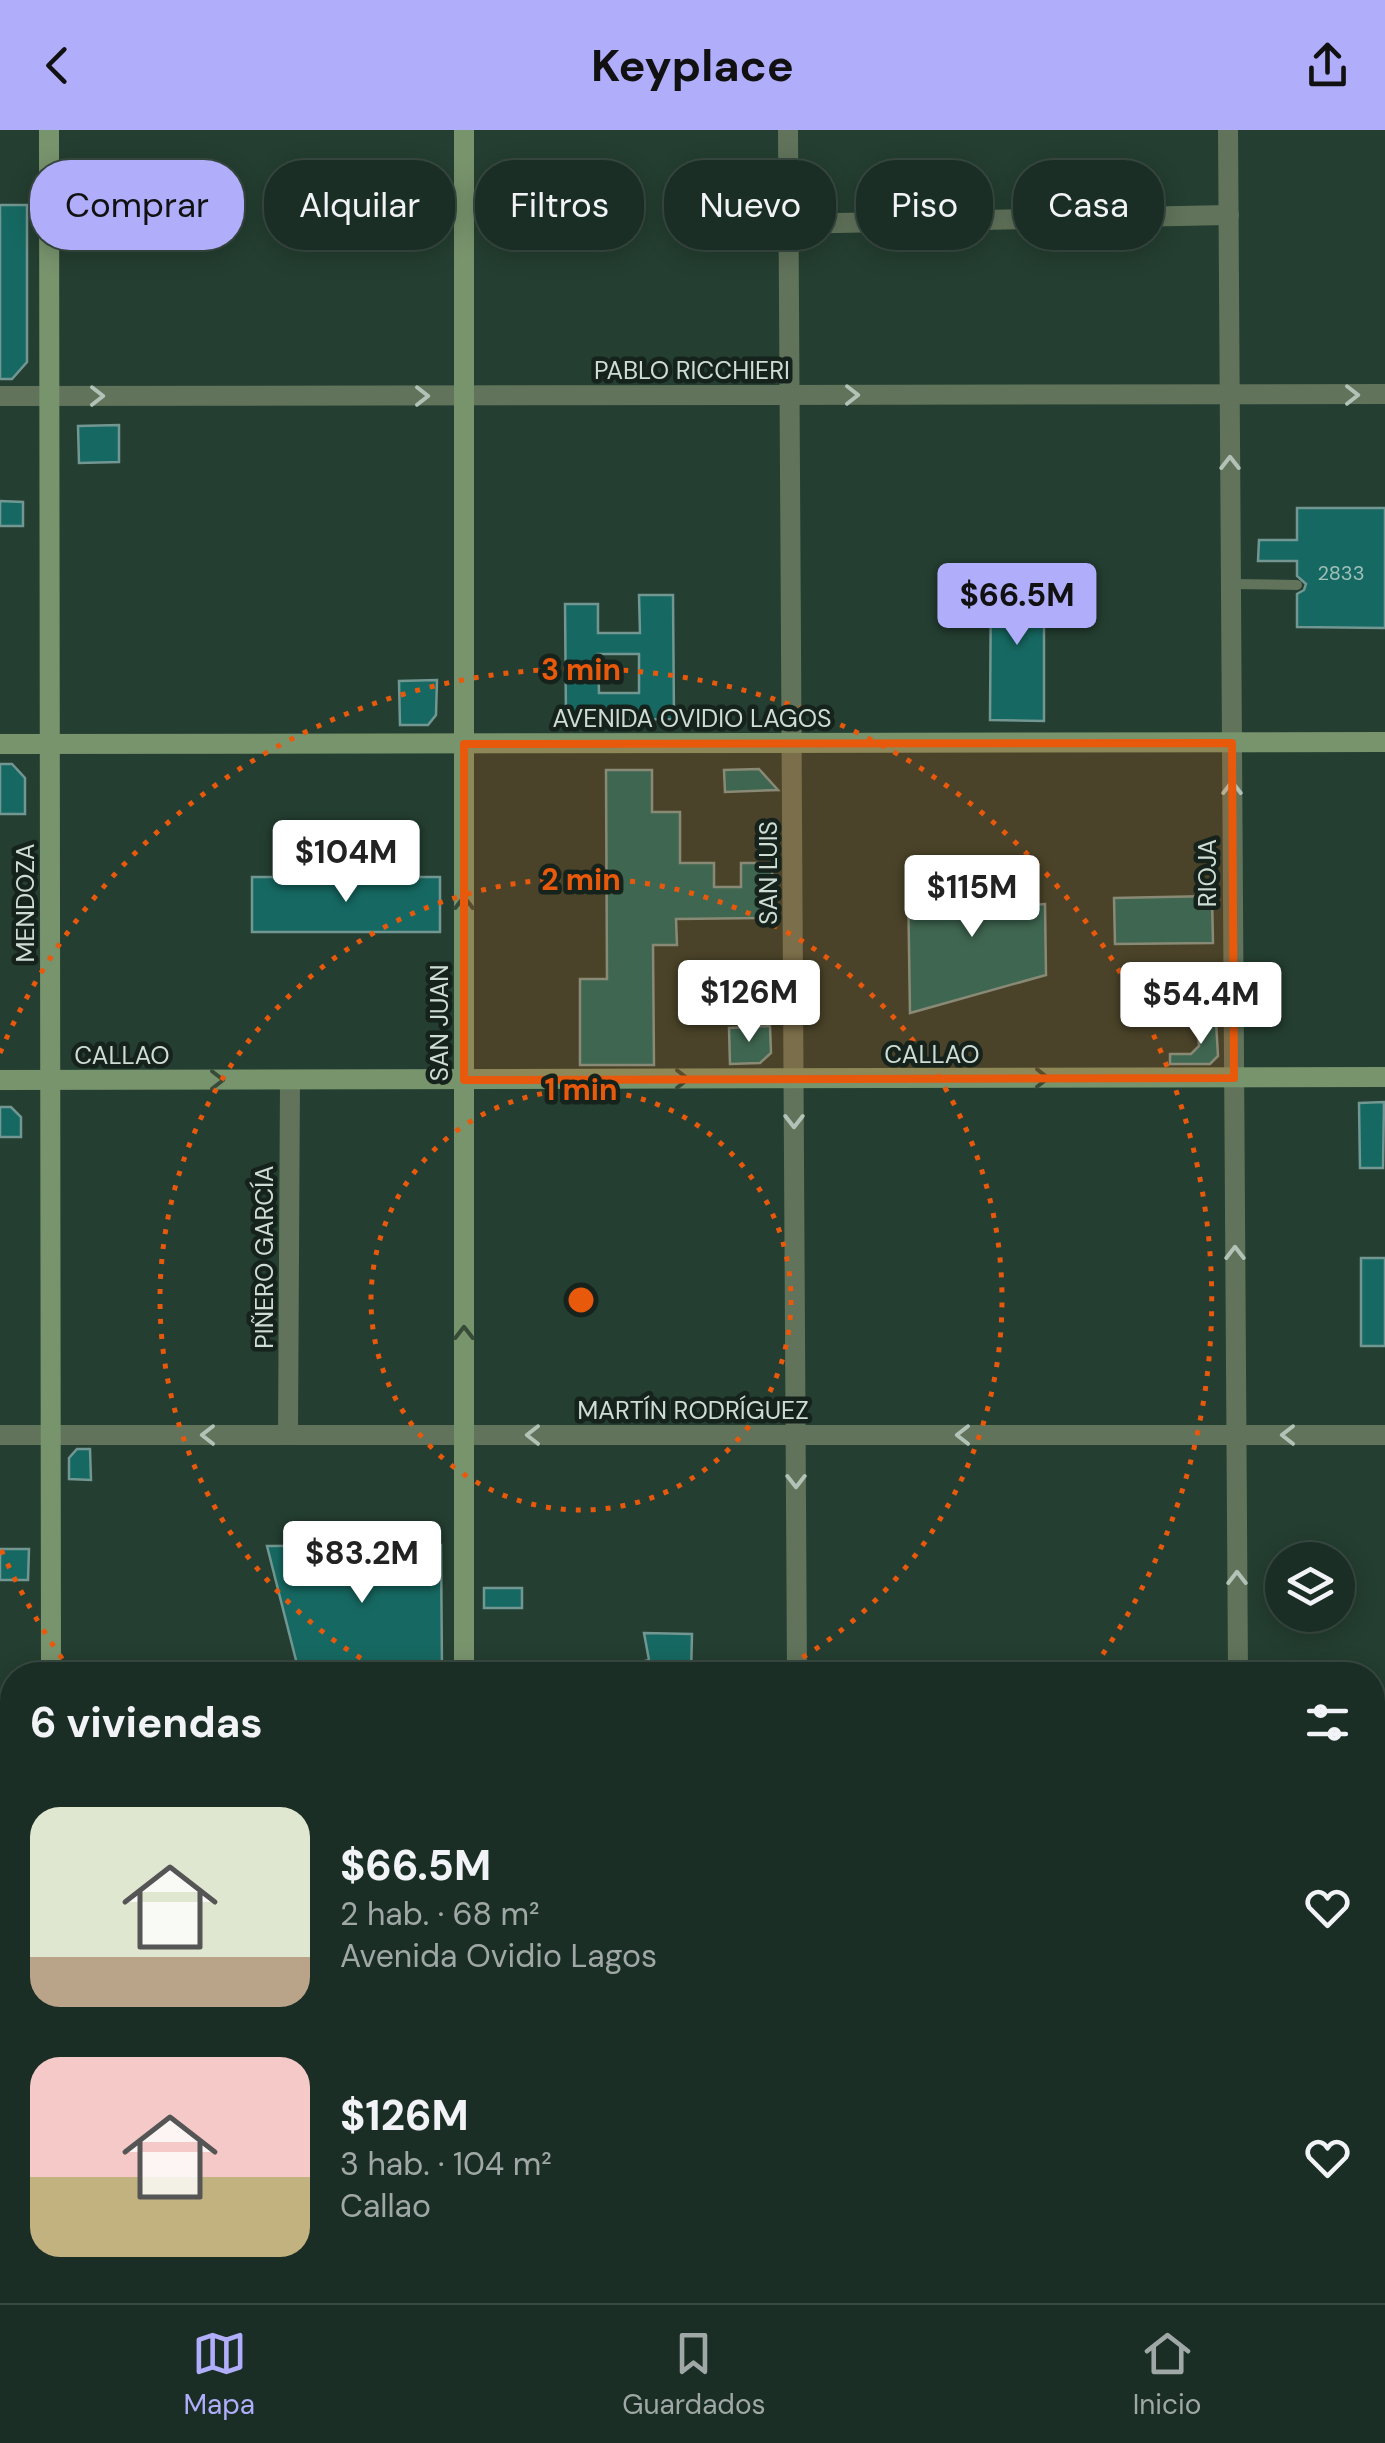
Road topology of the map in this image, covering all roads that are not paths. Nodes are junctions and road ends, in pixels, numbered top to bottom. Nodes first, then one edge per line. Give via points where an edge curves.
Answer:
1 (49, 130) edge
2 (464, 130) edge
3 (788, 130) edge
4 (1228, 130) edge
5 (788, 160) edge
6 (1229, 215) junction
7 (836, 223) edge
8 (789, 250) edge
9 (1385, 394) edge
10 (790, 395) junction
11 (1230, 395) junction
12 (0, 396) edge
13 (49, 396) junction
14 (464, 396) junction
15 (1231, 584) junction
16 (1297, 585) dead end
17 (1385, 742) edge
18 (792, 743) junction
19 (1232, 743) junction
20 (0, 744) edge
21 (50, 744) junction
22 (464, 744) junction
23 (1234, 1078) junction
24 (1385, 1078) edge
25 (794, 1079) junction
26 (0, 1080) edge
27 (50, 1080) junction
28 (290, 1080) junction
29 (464, 1080) junction
30 (0, 1434) edge
31 (50, 1434) junction
32 (288, 1435) junction
33 (464, 1435) junction
34 (796, 1435) junction
35 (1236, 1436) junction
36 (1385, 1436) edge
37 (50, 1662) edge
38 (464, 1662) edge
39 (798, 1662) edge
40 (1238, 1662) edge

1 - 13 main road, MENDOZA
2 - 14 main road, SAN JUAN
3 - 5 street, SAN LUIS
4 - 6 street, RIOJA
6 - 7 street
6 - 11 street, RIOJA
8 - 10 street, SAN LUIS
11 -> 9 street, PABLO RICCHIERI
10 -> 11 street, PABLO RICCHIERI
10 - 14 street, PABLO RICCHIERI
10 - 18 street, SAN LUIS
15 -> 11 street, RIOJA
12 - 13 street, PABLO RICCHIERI
13 -> 14 street, PABLO RICCHIERI
13 - 21 main road, MENDOZA
14 - 22 main road, SAN JUAN
15 - 16 lane
15 - 19 street, RIOJA
17 - 19 main road, AVENIDA OVIDIO LAGOS
18 - 19 main road, AVENIDA OVIDIO LAGOS
18 - 22 main road, AVENIDA OVIDIO LAGOS
18 - 25 street, SAN LUIS
23 -> 19 street, RIOJA
20 - 21 main road, AVENIDA OVIDIO LAGOS
21 - 22 main road, AVENIDA OVIDIO LAGOS
21 - 27 main road, MENDOZA
29 -> 22 main road, SAN JUAN
23 - 24 main road, CALLAO
25 -> 23 main road, CALLAO
35 -> 23 street, RIOJA
29 -> 25 main road, CALLAO
25 -> 34 street, SAN LUIS
26 - 27 main road, CALLAO
27 -> 28 main road, CALLAO
27 - 31 main road, MENDOZA
28 - 29 main road, CALLAO
28 - 32 street, PIÑERO GARCÍA
33 -> 29 main road, SAN JUAN
30 - 31 street, MARTÍN RODRÍGUEZ
32 -> 31 street, MARTÍN RODRÍGUEZ
31 - 37 main road, MENDOZA
32 - 33 street, MARTÍN RODRÍGUEZ
34 -> 33 street, MARTÍN RODRÍGUEZ
33 - 38 main road, SAN JUAN
35 -> 34 street, MARTÍN RODRÍGUEZ
34 -> 39 street, SAN LUIS
36 -> 35 street, MARTÍN RODRÍGUEZ
40 -> 35 street, RIOJA

